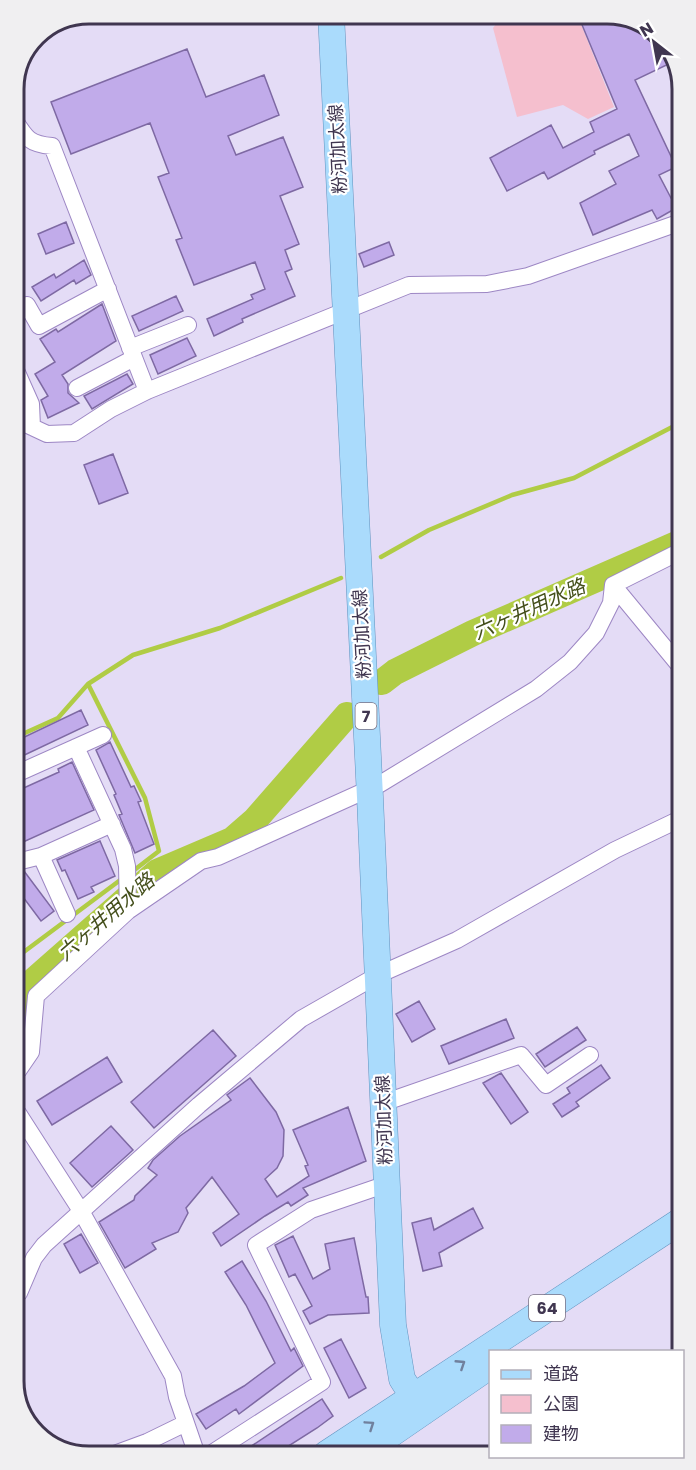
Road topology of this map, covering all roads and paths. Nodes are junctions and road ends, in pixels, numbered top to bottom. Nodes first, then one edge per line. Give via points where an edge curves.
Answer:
1 (332, 24) edge
2 (24, 134) edge
3 (672, 225) edge
4 (108, 289) junction
5 (24, 306) edge
6 (346, 310) junction
7 (188, 325) dead end
8 (132, 353) junction
9 (24, 388) edge
10 (77, 388) dead end
11 (147, 391) junction
12 (24, 423) edge
13 (32, 427) junction
14 (672, 556) edge
15 (613, 585) junction
16 (672, 655) edge
17 (103, 735) dead end
18 (76, 747) junction
19 (24, 770) edge
20 (370, 789) junction
21 (672, 823) edge
22 (112, 824) junction
23 (41, 856) junction
24 (24, 860) edge
25 (128, 911) junction
26 (67, 914) dead end
27 (378, 975) junction
28 (590, 1055) dead end
29 (24, 1062) edge
30 (383, 1103) junction
31 (24, 1122) edge
32 (387, 1184) junction
33 (81, 1211) junction
34 (672, 1227) edge
35 (672, 1245) edge
36 (24, 1281) edge
37 (495, 1350) edge
38 (516, 1350) edge
39 (489, 1354) edge
40 (489, 1367) edge
41 (417, 1404) junction
42 (186, 1422) junction
43 (136, 1446) edge
44 (194, 1446) edge
45 (223, 1446) edge
46 (341, 1446) edge
47 (371, 1446) edge

1 - 6 main road, 粉河加太線 / 7
2 - 4 street via 35,145 52,146
3 - 6 street via 528,276 487,284 409,285
4 - 5 street via 39,326 27,305
4 - 8 street
6 - 11 street
6 - 20 main road, 粉河加太線 / 7
7 - 8 street
8 - 10 street
8 - 11 street
9 - 13 street via 31,404
11 - 13 street via 74,433 47,434
12 - 13 street
14 - 15 street
15 - 16 street
15 - 20 street via 606,617 570,662 526,695
17 - 18 street
18 - 19 street
18 - 22 street
20 - 25 street via 201,861
20 - 27 main road, 粉河加太線 / 7
21 - 27 street via 615,850 457,940
22 - 23 street
22 - 25 street via 127,866
23 - 24 street
23 - 26 street
25 - 29 street via 36,996 31,1052
27 - 30 main road, 粉河加太線 / 7
27 - 33 street via 301,1019
28 - 30 street via 546,1085 521,1055
30 - 32 main road, 粉河加太線 / 7
31 - 33 street
32 - 41 main road, 粉河加太線 / 7 via 393,1325 402,1378
32 - 45 street via 311,1210 256,1245 322,1382
33 - 36 street via 44,1245
33 - 42 street via 173,1376
37 -> 34 main road, 64
35 - 38 main road, 64
41 -> 39 main road, 64
40 - 41 main road
46 -> 41 main road
41 - 47 main road
42 - 43 street
42 - 44 street

